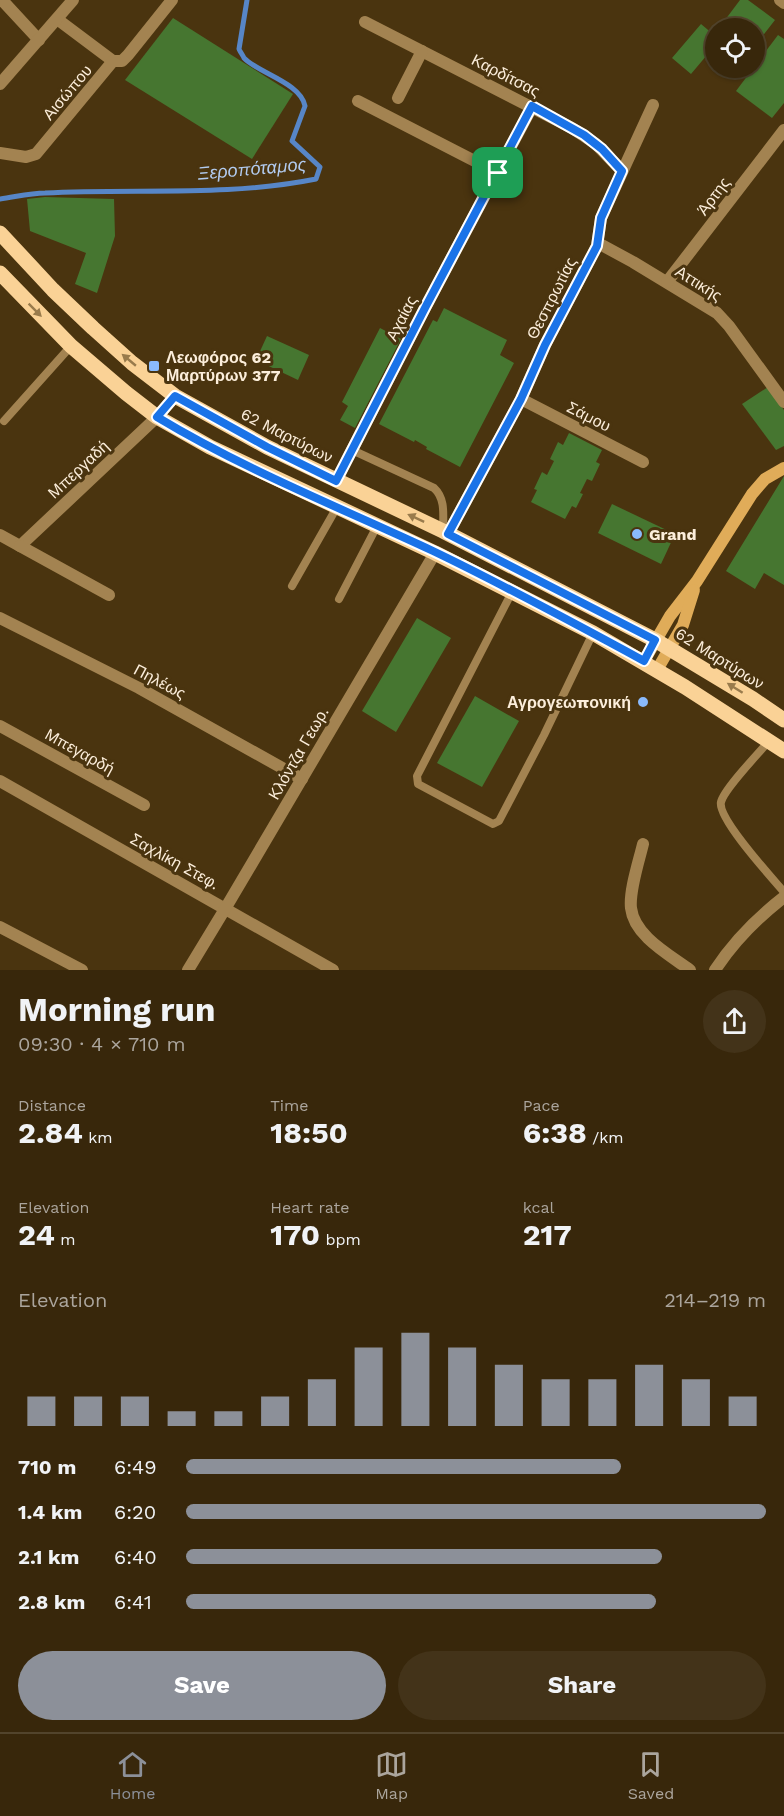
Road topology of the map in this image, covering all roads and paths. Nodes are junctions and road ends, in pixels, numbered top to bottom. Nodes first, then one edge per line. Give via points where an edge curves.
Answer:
1 (2, 0) edge
2 (74, 0) edge
3 (172, 0) edge
4 (780, 0) edge
5 (784, 3) edge
6 (57, 19) junction
7 (365, 22) dead end
8 (39, 40) junction
9 (422, 51) junction
10 (113, 61) junction
11 (0, 84) edge
12 (398, 98) dead end
13 (358, 101) dead end
14 (653, 105) dead end
15 (532, 106) junction
16 (784, 129) edge
17 (0, 153) edge
18 (622, 171) junction
19 (498, 173) junction
20 (0, 233) edge
21 (598, 243) junction
22 (0, 273) edge
23 (667, 282) junction
24 (71, 346) junction
25 (175, 396) junction
26 (521, 399) junction
27 (784, 402) edge
28 (157, 417) junction
29 (4, 421) dead end
30 (352, 450) junction
31 (643, 462) dead end
32 (784, 468) edge
33 (336, 481) junction
34 (337, 507) junction
35 (377, 526) junction
36 (445, 532) junction
37 (0, 535) edge
38 (20, 546) junction
39 (435, 553) junction
40 (697, 581) junction
41 (292, 586) dead end
42 (512, 592) junction
43 (109, 595) dead end
44 (339, 599) dead end
45 (0, 618) edge
46 (593, 633) junction
47 (655, 640) junction
48 (670, 648) junction
49 (644, 661) junction
50 (657, 669) junction
51 (784, 720) edge
52 (0, 726) edge
53 (769, 741) junction
54 (784, 752) edge
55 (302, 779) junction
56 (0, 781) edge
57 (144, 805) dead end
58 (643, 844) dead end
59 (784, 894) edge
60 (225, 909) junction
61 (0, 927) edge
62 (82, 970) edge
63 (188, 970) edge
64 (333, 970) edge
65 (690, 970) edge
66 (715, 970) edge

1 - 8 street
2 - 6 street
3 - 10 street, Αισώπου via 125,58
4 - 5 street
6 - 8 street
6 - 10 street
7 - 9 street, Καρδίτσας
8 - 11 street
9 - 12 street
9 - 15 street, Καρδίτσας
10 - 17 street, Αισώπου via 36,154 26,157
13 - 19 street
14 - 18 street, Θεσπρωτίας
15 - 18 street, Καρδίτσας via 584,135
15 - 19 street, Αχαίας
16 - 23 street, Άρτης
18 - 21 street, Θεσπρωτίας via 601,218
19 - 30 street, Αχαίας
25 -> 20 main road, 62 Μαρτύρων via 93,328
21 - 23 street, Αττικής
21 - 26 street, Θεσπρωτίας
22 -> 24 main road
23 - 27 street, Αττικής via 723,319
24 - 28 main road
24 - 29 lane
25 - 28 street, Μπεργαδή
25 - 33 main road, 62 Μαρτύρων
26 - 31 street, Σάμου
26 - 36 street, Θεσπρωτίας
28 - 34 main road via 210,447
28 - 38 street, Μπεργαδή
30 - 33 street, Αχαίας
30 - 36 lane via 439,492
32 - 40 main road via 765,479 752,494
36 -> 33 main road, 62 Μαρτύρων
34 - 35 main road
34 - 41 lane
35 - 39 main road
35 - 44 lane
36 - 47 main road, 62 Μαρτύρων
37 - 38 street
38 - 43 street
39 - 42 main road
39 - 55 street, Κλόντζα Γεωρ.
40 - 47 main road
40 - 48 main road via 683,625
42 - 46 main road
42 - 46 lane via 417,776 418,784 493,824 499,821
45 - 55 street, Πηλέως via 139,688
46 - 49 main road
47 - 48 main road, 62 Μαρτύρων
47 - 49 main road
48 - 50 main road
51 -> 48 main road, 62 Μαρτύρων
49 - 50 main road
50 - 53 main road
52 - 57 street, Μπεγαρδή
53 - 54 main road
53 - 59 lane via 720,805 739,838
55 - 60 street, Κλόντζα Γεωρ.
56 - 60 street, Σαχλίκη Στεφ.
58 - 65 street via 631,910 642,932
59 - 66 street via 744,932
60 - 63 street, Κλόντζα Γεωρ.
60 - 64 street, Σαχλίκη Στεφ.
61 - 62 street

